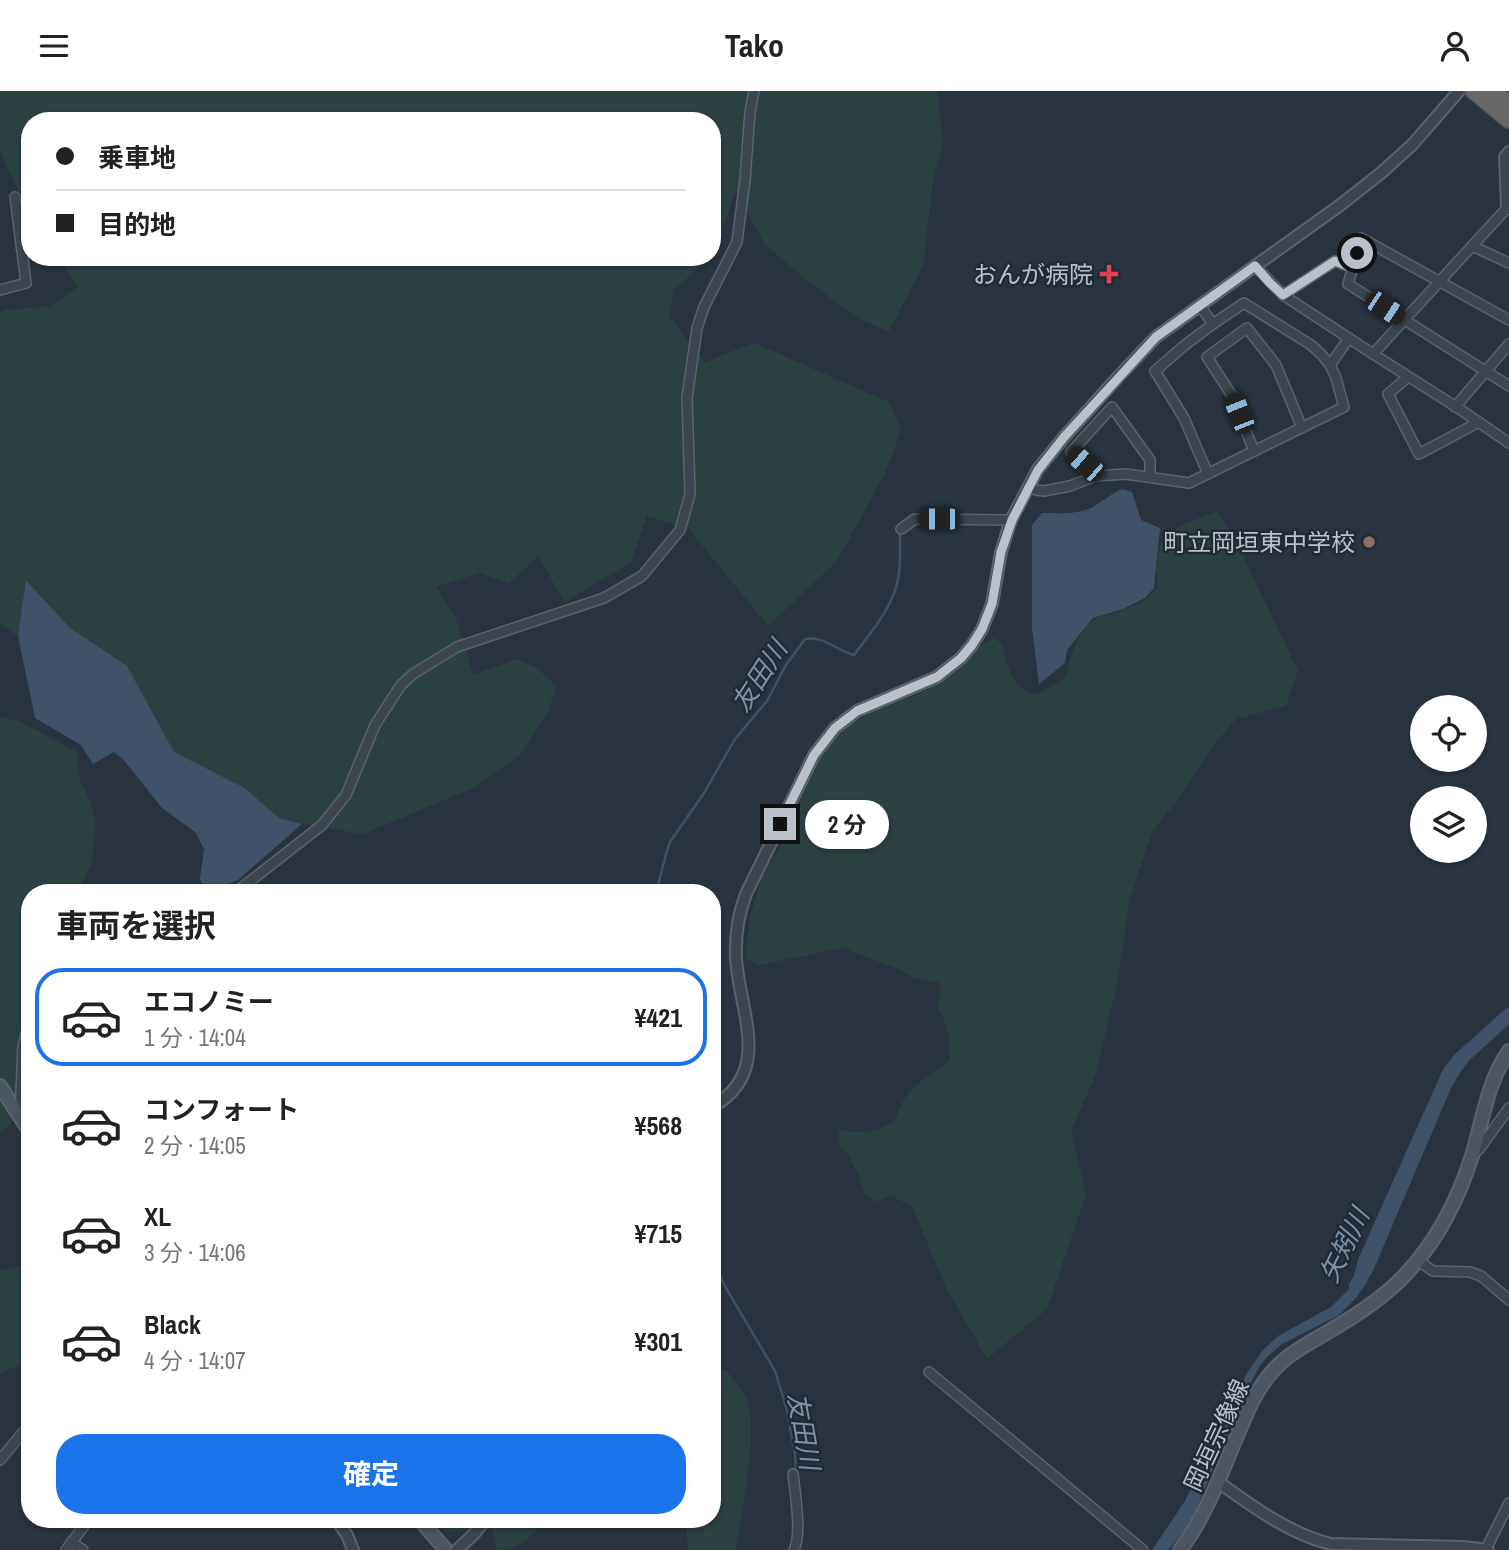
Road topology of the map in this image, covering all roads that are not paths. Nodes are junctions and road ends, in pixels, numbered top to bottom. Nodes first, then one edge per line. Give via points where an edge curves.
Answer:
1 (754, 91) edge
2 (1458, 91) edge
3 (1474, 91) edge
4 (1493, 91) edge
5 (1509, 104) edge
6 (1509, 120) edge
7 (1509, 152) edge
8 (15, 197) dead end
9 (1507, 208) joint
10 (21, 244) edge
11 (1472, 246) junction
12 (1509, 263) edge
13 (24, 266) edge
14 (1255, 266) junction
15 (1353, 268) junction
16 (1440, 282) junction
17 (0, 290) edge
18 (1283, 295) junction
19 (1200, 306) junction
20 (1404, 320) junction
21 (1509, 320) edge
22 (1213, 324) junction
23 (1349, 338) junction
24 (1509, 344) edge
25 (1373, 354) junction
26 (1330, 365) junction
27 (1486, 371) junction
28 (1408, 377) junction
29 (1509, 386) edge
30 (1455, 407) junction
31 (1479, 422) junction
32 (1302, 428) junction
33 (1509, 443) edge
34 (1254, 451) junction
35 (1208, 474) junction
36 (1099, 476) junction
37 (1150, 477) junction
38 (1029, 486) junction
39 (1012, 520) junction
40 (901, 530) dead end
41 (247, 884) edge
42 (1509, 1051) edge
43 (0, 1086) edge
44 (21, 1093) edge
45 (721, 1102) edge
46 (1509, 1108) edge
47 (20, 1116) joint
48 (1473, 1154) junction
49 (1417, 1260) junction
50 (1509, 1300) edge
51 (929, 1371) dead end
52 (21, 1435) edge
53 (0, 1460) edge
54 (793, 1474) dead end
55 (1217, 1481) junction
56 (1509, 1503) edge
57 (82, 1528) edge
58 (342, 1528) edge
59 (427, 1528) edge
60 (479, 1528) edge
61 (68, 1546) edge
62 (83, 1550) edge
63 (353, 1550) edge
64 (446, 1550) edge
65 (457, 1550) edge
66 (794, 1550) edge
67 (1143, 1550) edge
68 (1181, 1550) edge
69 (1487, 1550) edge

1 - 41 street via 737,243 697,328 687,398 690,494 680,530 642,576 604,598 457,647 413,674 375,725 346,796 330,817
2 - 14 street via 1381,173
3 - 6 highway
4 - 5 highway
7 - 9 street via 1504,157
8 - 10 street
9 - 11 street
11 - 12 street
11 - 16 street
13 - 17 street via 26,283
14 - 18 street
14 - 19 street
15 - 16 street via 1361,238
15 - 18 street via 1335,261
15 - 20 street via 1348,284
16 - 20 street
16 - 21 street
18 - 23 street
19 - 22 street
19 - 38 street via 1156,337 1065,436
20 - 25 street
20 - 27 street
22 - 26 street via 1244,303 1311,345
22 - 35 street via 1155,371 1184,418
23 - 25 street
23 - 26 street
24 - 27 street
25 - 28 street
26 - 32 street via 1344,407
27 - 29 street
27 - 30 street
28 - 30 street
28 - 31 street via 1388,394 1419,454
30 - 31 street
31 - 33 street
32 - 34 street
32 - 34 street via 1276,365 1247,328 1207,357 1231,394
34 - 35 street
35 - 37 street via 1189,483
36 - 37 street
36 - 37 street via 1071,452 1112,407 1150,460
36 - 38 street via 1044,491
38 - 39 street
39 - 40 street via 915,519
39 - 45 street via 992,604 972,645 937,677 857,711 835,728 814,755 739,915 736,960 749,1053 739,1082
42 - 48 main road, 岡垣宗像線 via 1484,1108
43 - 47 main road
44 - 47 street
46 - 48 street
48 - 49 main road, 岡垣宗像線 via 1452,1208
49 - 50 street via 1433,1271 1481,1276
49 - 55 main road, 岡垣宗像線 via 1369,1305 1277,1365 1256,1394
51 - 67 street
52 - 53 street
54 - 66 street via 797,1503
55 - 68 main road, 岡垣宗像線
55 - 69 street via 1273,1519 1315,1540
56 - 69 street
57 - 61 street
58 - 63 street
59 - 64 main road
60 - 65 street
61 - 62 street

